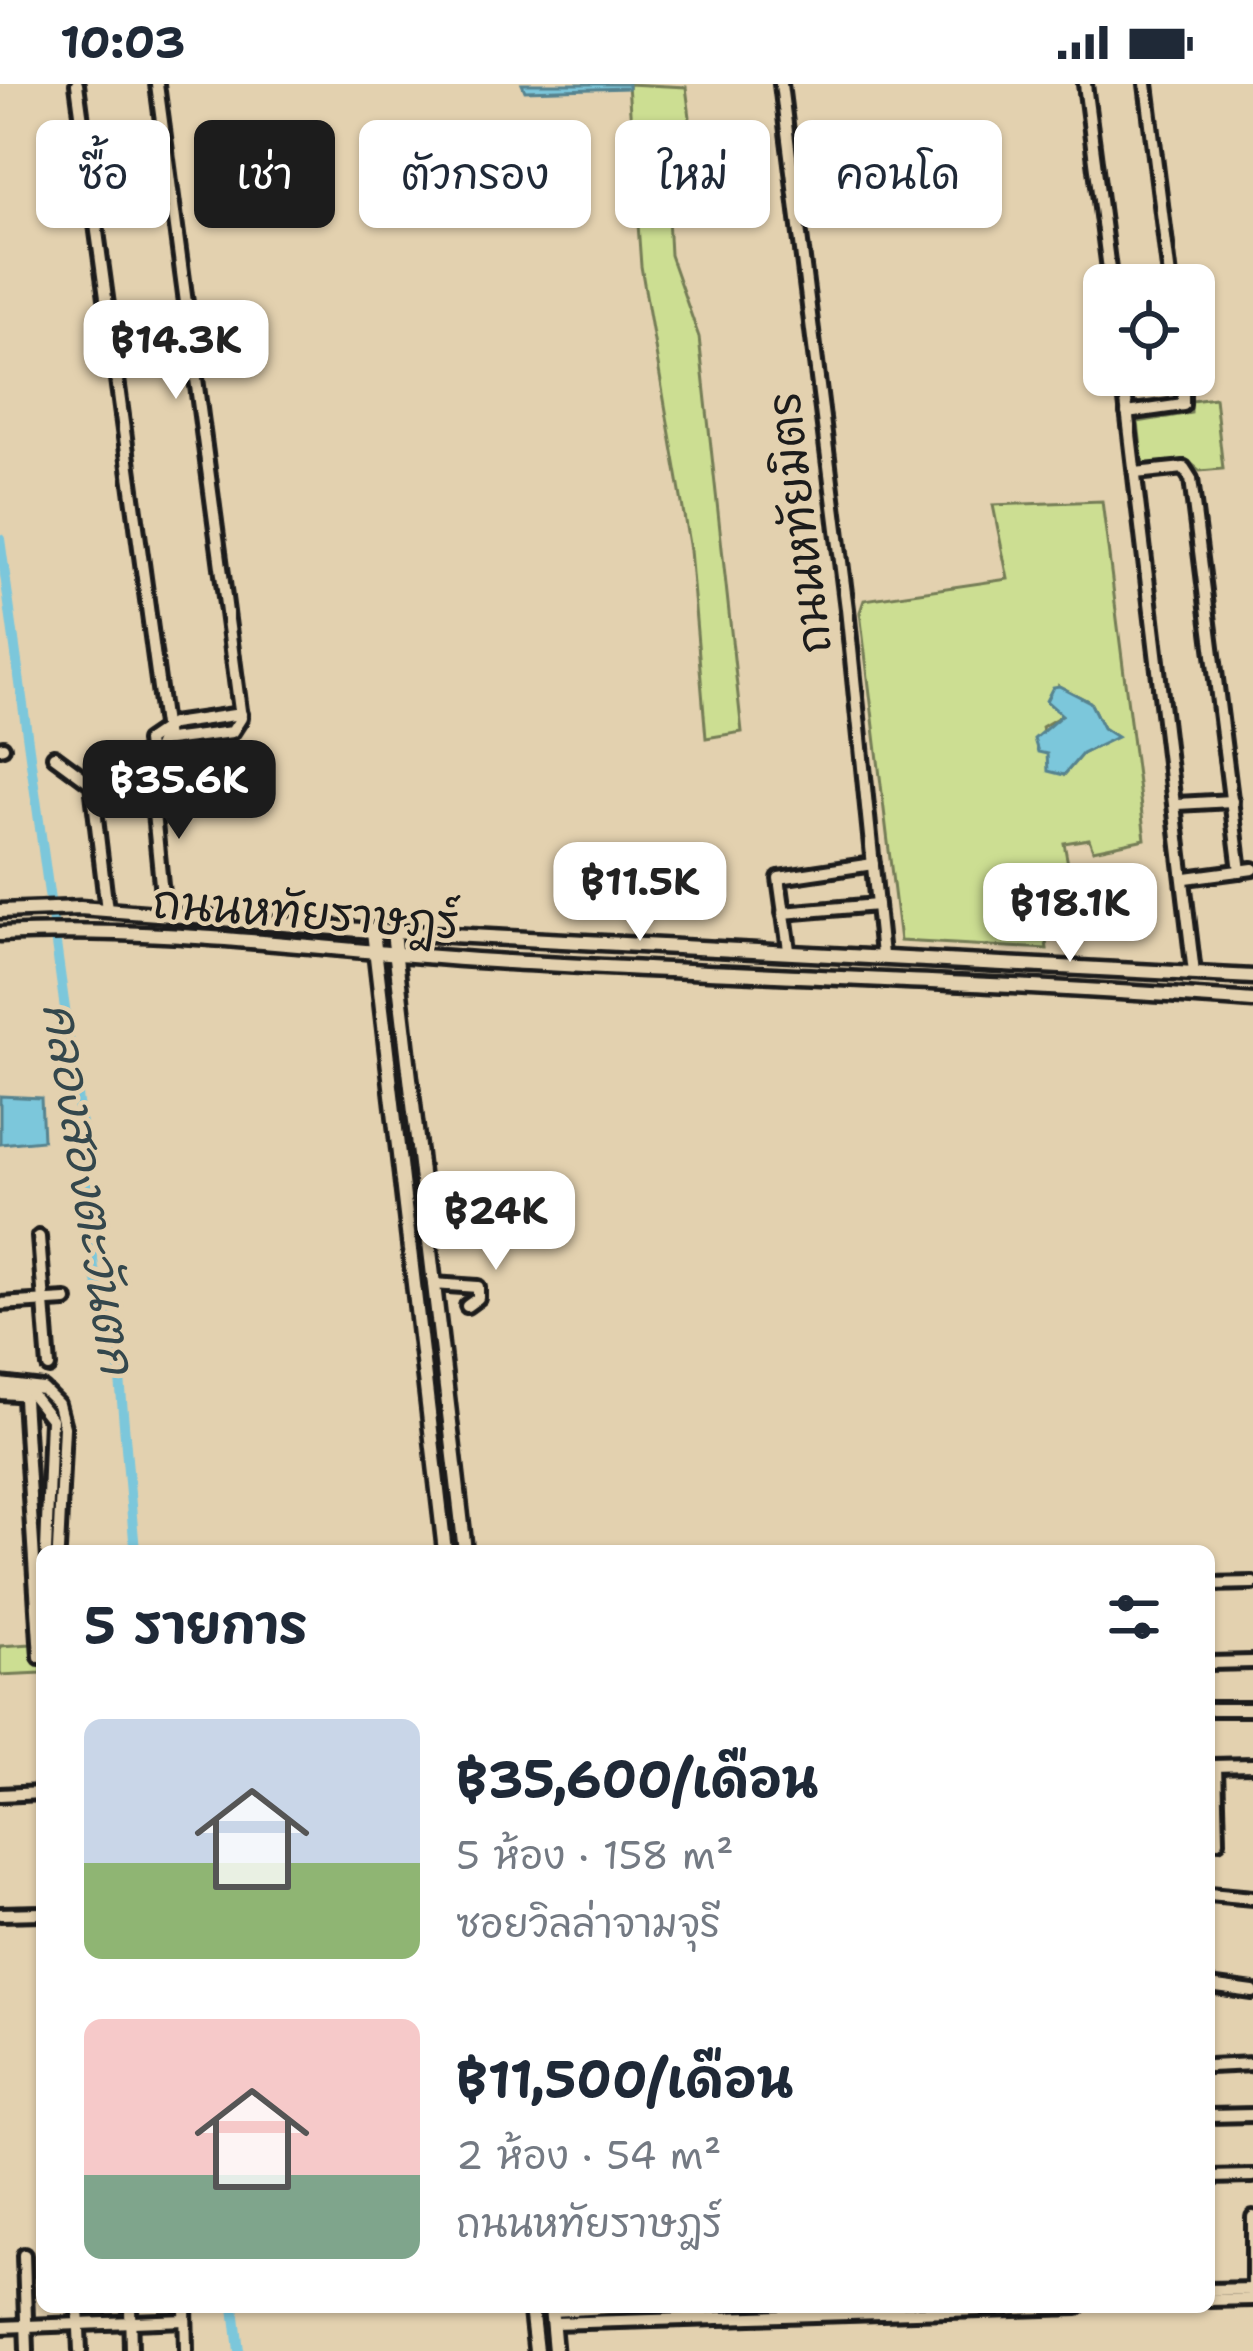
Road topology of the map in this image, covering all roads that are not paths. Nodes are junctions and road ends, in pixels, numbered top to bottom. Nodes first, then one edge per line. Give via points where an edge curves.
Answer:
1 (77, 84) edge
2 (157, 84) edge
3 (781, 84) edge
4 (1085, 84) edge
5 (1146, 84) edge
6 (1108, 264) edge
7 (1169, 264) edge
8 (1125, 396) edge
9 (1183, 396) edge
10 (1127, 413) junction
11 (1135, 473) junction
12 (165, 734) junction
13 (54, 756) dead end
14 (1232, 800) junction
15 (1177, 804) junction
16 (873, 864) junction
17 (1246, 870) edge
18 (1186, 878) junction
19 (877, 905) junction
20 (0, 910) edge
21 (107, 910) junction
22 (784, 913) junction
23 (164, 915) junction
24 (373, 932) junction
25 (393, 932) junction
26 (0, 934) edge
27 (356, 950) junction
28 (789, 950) junction
29 (374, 952) junction
30 (392, 953) junction
31 (882, 955) junction
32 (422, 957) junction
33 (1194, 973) junction
34 (883, 977) junction
35 (1253, 977) edge
36 (380, 980) junction
37 (398, 988) junction
38 (1253, 1000) edge
39 (39, 1237) dead end
40 (434, 1284) junction
41 (66, 1300) dead end
42 (46, 1301) junction
43 (0, 1304) edge
44 (467, 1306) dead end
45 (49, 1367) dead end
46 (0, 1384) edge
47 (0, 1393) edge
48 (23, 1399) dead end
49 (451, 1426) junction
50 (430, 1430) junction
51 (44, 1522) junction
52 (43, 1545) edge
53 (46, 1545) edge
54 (55, 1545) edge
55 (444, 1545) edge
56 (463, 1545) edge
57 (1253, 1583) edge
58 (1215, 1584) edge
59 (1253, 1662) edge
60 (1215, 1663) edge
61 (1215, 1709) edge
62 (1253, 1709) edge
63 (1253, 1765) edge
64 (1215, 1766) edge
65 (36, 1793) edge
66 (0, 1795) edge
67 (1215, 1804) edge
68 (1218, 1841) dead end
69 (1215, 1895) edge
70 (1253, 1898) edge
71 (36, 1912) edge
72 (0, 1914) edge
73 (1215, 1987) edge
74 (1253, 1992) edge
75 (1253, 2064) edge
76 (1215, 2066) edge
77 (1253, 2115) edge
78 (1215, 2116) edge
79 (1215, 2176) edge
80 (1253, 2176) edge
81 (1252, 2217) edge
82 (25, 2254) dead end
83 (1253, 2289) edge
84 (1215, 2290) edge
85 (1253, 2299) edge
86 (1215, 2300) edge
87 (78, 2313) edge
88 (130, 2313) edge
89 (532, 2313) edge
90 (552, 2313) edge
91 (606, 2313) edge
92 (185, 2314) edge
93 (130, 2322) junction
94 (79, 2324) junction
95 (27, 2326) junction
96 (0, 2327) edge
97 (28, 2351) edge
98 (80, 2351) edge
99 (131, 2351) edge
100 (186, 2351) edge
101 (536, 2351) edge
102 (556, 2351) edge

1 - 12 street
2 - 12 street via 241,714 232,732
3 - 16 street, ถนนหทัยมิตร
4 - 6 street
5 - 7 street
8 - 10 street
9 - 10 street via 1183,405
10 - 11 street
11 - 14 street via 1184,468 1191,479
11 - 15 street
12 - 23 street via 147,774
13 - 21 street via 92,784
14 - 15 street
14 - 17 street
15 - 18 street
16 - 19 street, ถนนหทัยมิตร
16 - 22 street via 784,873
17 - 18 street
18 - 33 street
19 - 22 street
19 - 31 street, ถนนหทัยมิตร
20 - 21 main road, ถนนหทัยราษฎร์
21 - 23 main road, ถนนหทัยราษฎร์
22 - 28 street
23 - 24 main road, ถนนหทัยราษฎร์
24 - 25 main road, ถนนหทัยราษฎร์
24 - 29 main road
25 - 28 main road, ถนนหทัยราษฎร์
25 - 30 main road
26 - 27 main road, ถนนหทัยราษฎร์
27 - 29 main road, ถนนหทัยราษฎร์
27 - 36 main road
28 - 31 main road, ถนนหทัยราษฎร์
29 - 30 main road, ถนนหทัยราษฎร์
29 - 36 main road
30 - 32 main road, ถนนหทัยราษฎร์
30 - 37 main road
31 - 33 main road, ถนนหทัยราษฎร์
31 - 34 main road
32 - 34 main road, ถนนหทัยราษฎร์
32 - 37 main road
33 - 35 main road, ถนนหทัยราษฎร์
34 - 38 main road, ถนนหทัยราษฎร์
36 - 50 main road
37 - 40 main road
39 - 42 street
40 - 44 street via 478,1287
40 - 49 main road
41 - 42 street
42 - 43 street
42 - 45 street
46 - 51 street via 33,1384 58,1404 64,1454
47 - 51 street via 24,1393 49,1412
48 - 51 street
49 - 50 main road
49 - 56 main road
50 - 55 main road
51 - 52 street
51 - 53 street
51 - 54 street
57 - 58 street
59 - 60 street
61 - 62 street
63 - 64 street
65 - 66 street
67 - 68 street
69 - 70 street
71 - 72 street
73 - 74 street
75 - 76 street
77 - 78 street
79 - 80 street
81 - 83 street
82 - 95 street
83 - 84 street
83 - 85 street
85 - 86 street
87 - 94 street
88 - 93 street
89 - 101 main road
90 - 91 street
90 - 102 main road
92 - 93 street
92 - 100 street
93 - 94 street
93 - 99 street
94 - 95 street
94 - 98 street
95 - 96 street
95 - 97 street

